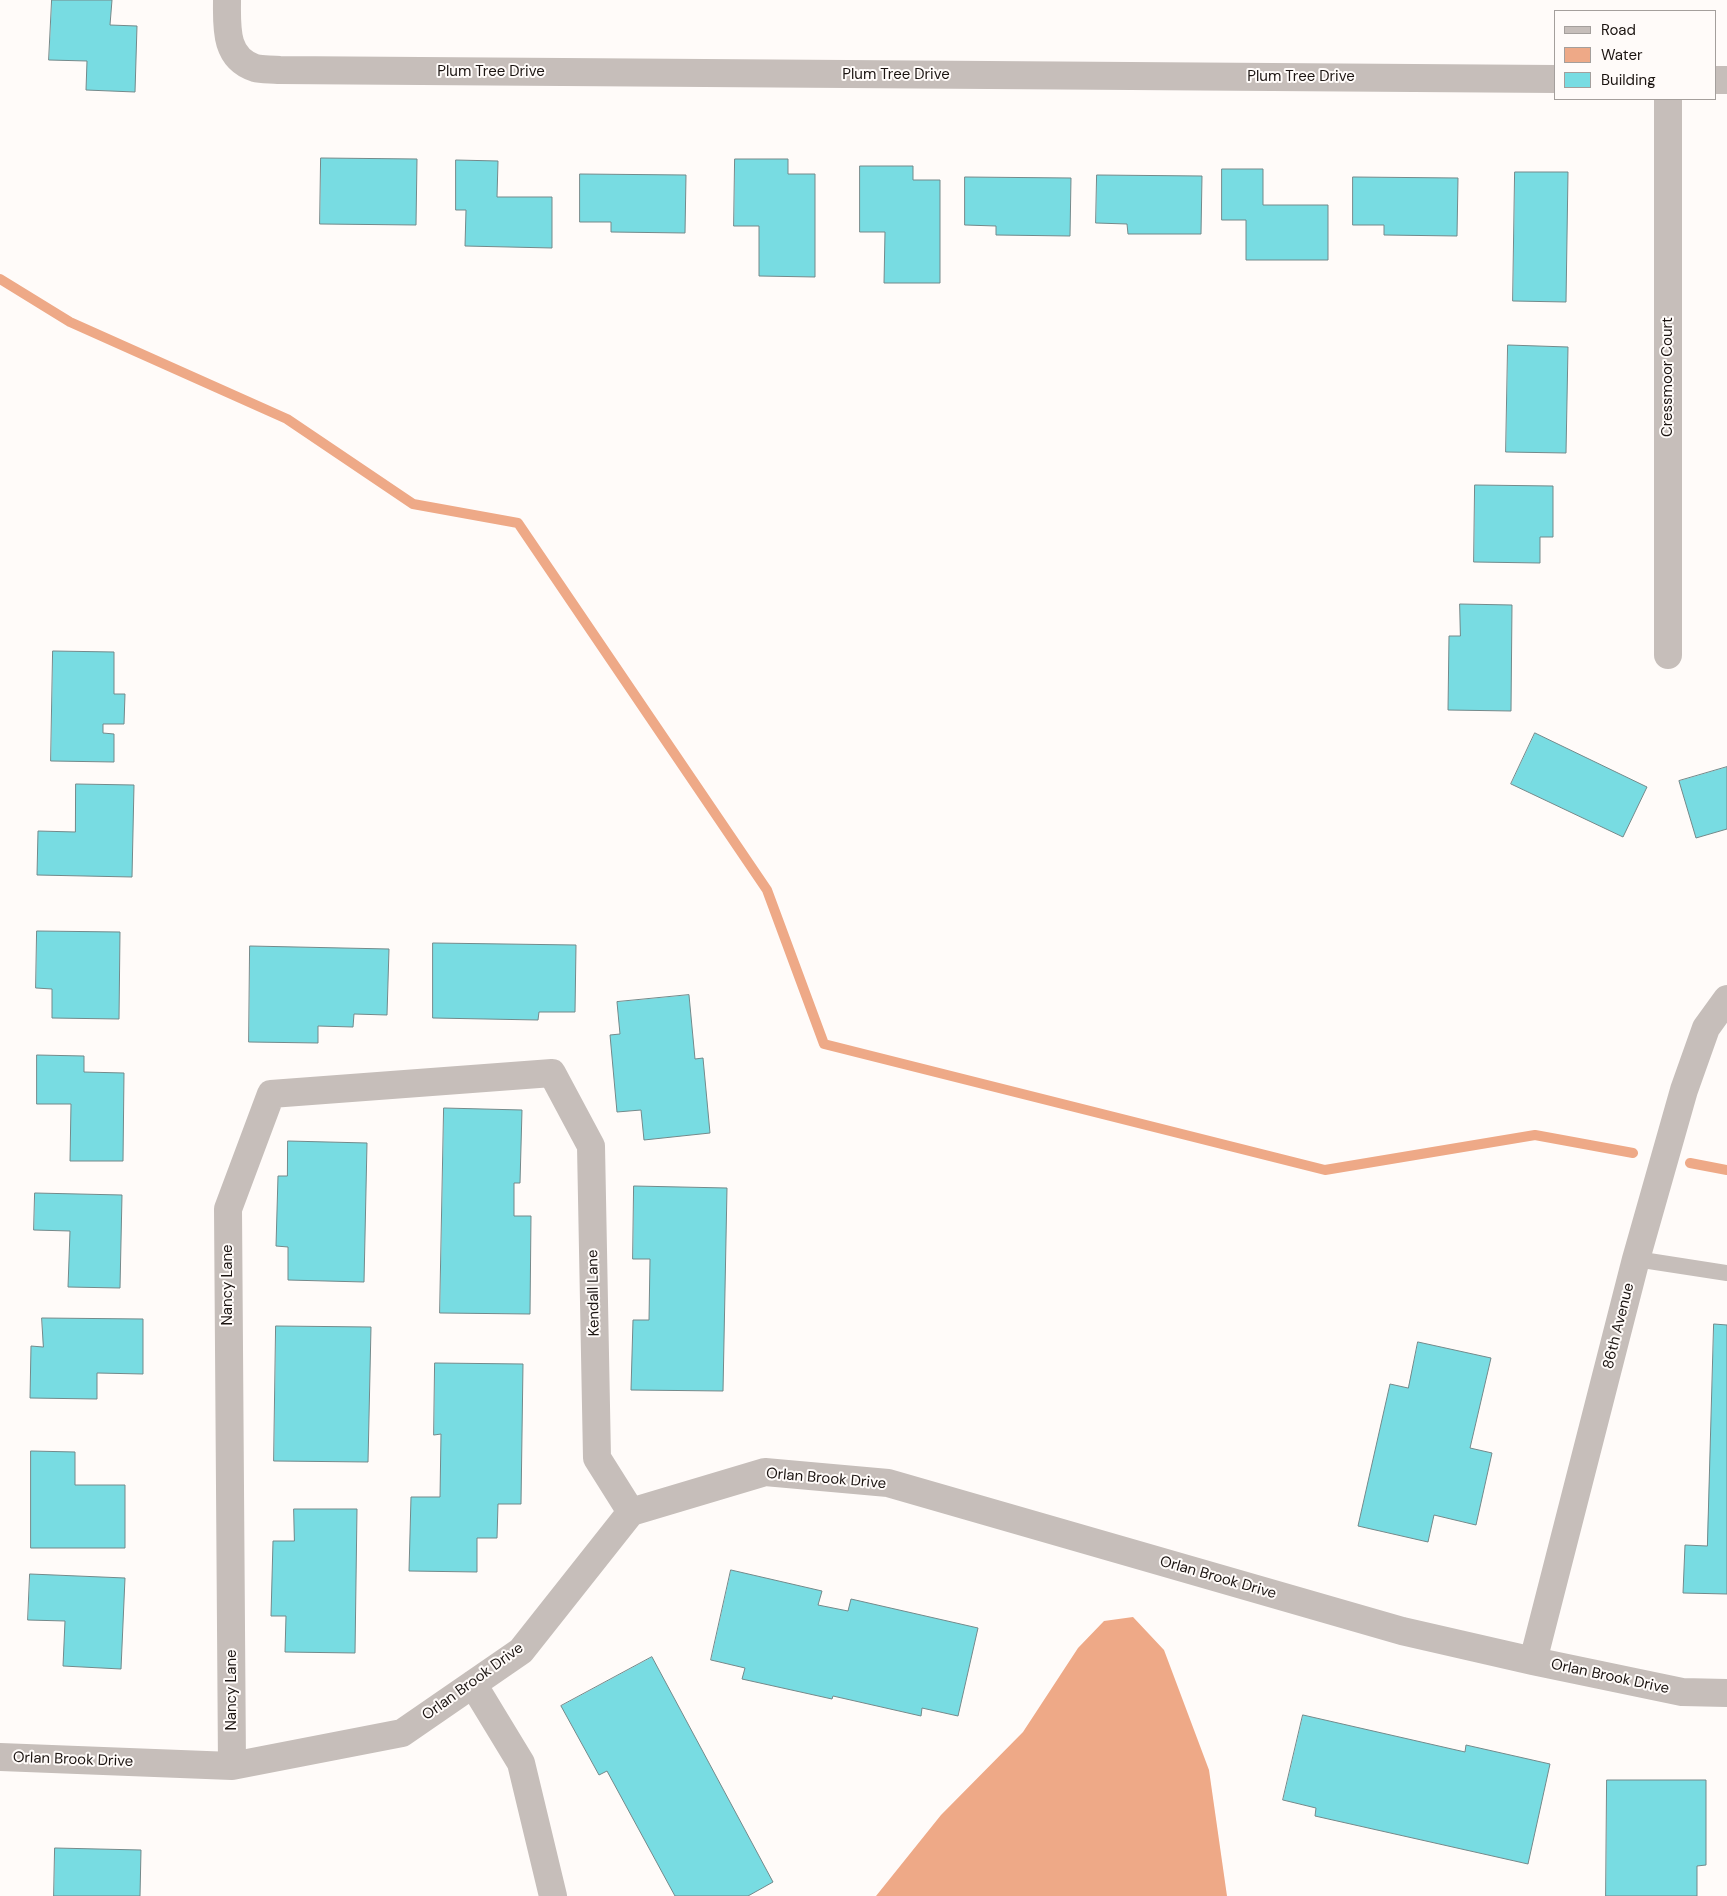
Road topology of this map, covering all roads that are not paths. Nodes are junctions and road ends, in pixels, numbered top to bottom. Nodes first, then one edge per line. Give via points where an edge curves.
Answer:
1 (227, 0) edge
2 (1554, 79) edge
3 (1668, 100) edge
4 (1668, 655) dead end
5 (1727, 999) edge
6 (552, 1073) joint
7 (1636, 1260) junction
8 (1727, 1273) edge
9 (631, 1512) junction
10 (1533, 1661) junction
11 (473, 1684) junction
12 (1727, 1693) edge
13 (0, 1757) edge
14 (232, 1766) junction
15 (554, 1896) edge

1 - 2 street, Plum Tree Drive via 230,45 238,59 255,68
3 - 4 street, Cressmoor Court
5 - 7 street, 86th Avenue via 1706,1028 1690,1072
6 - 9 street, Kendall Lane via 591,1146 597,1458
6 - 14 street, Nancy Lane via 271,1094 228,1209
7 - 8 lane
7 - 10 street, 86th Avenue
9 - 10 street, Orlan Brook Drive via 765,1472 888,1484 1402,1631
9 - 11 street, Orlan Brook Drive via 521,1651
10 - 12 street, Orlan Brook Drive via 1682,1692
11 - 14 street, Orlan Brook Drive via 402,1734
11 - 15 street via 521,1763
13 - 14 street, Orlan Brook Drive

